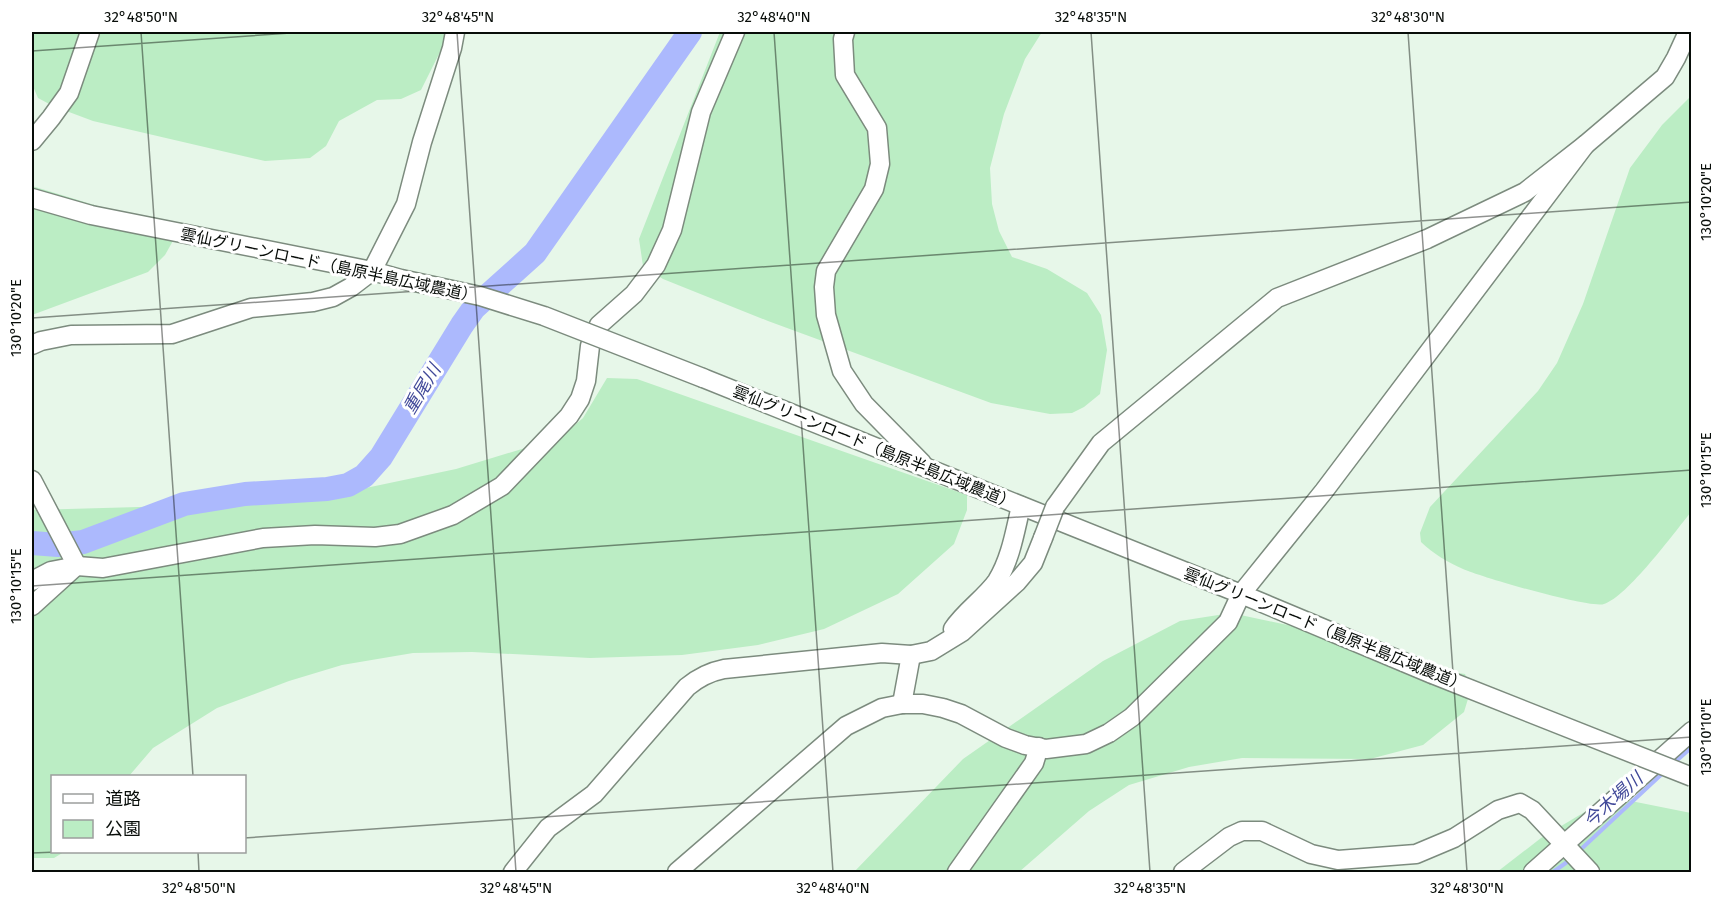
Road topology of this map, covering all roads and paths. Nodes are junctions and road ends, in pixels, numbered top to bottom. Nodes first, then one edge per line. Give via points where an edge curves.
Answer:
1 (90, 32) edge
2 (455, 32) edge
3 (735, 32) edge
4 (845, 32) edge
5 (1688, 32) edge
6 (32, 141) edge
7 (1585, 145) junction
8 (32, 198) edge
9 (372, 270) junction
10 (32, 345) edge
11 (928, 470) junction
12 (32, 480) edge
13 (1021, 506) junction
14 (73, 558) junction
15 (32, 581) edge
16 (1241, 594) junction
17 (32, 606) edge
18 (948, 641) junction
19 (911, 655) junction
20 (902, 704) junction
21 (1692, 731) edge
22 (1038, 747) junction
23 (1692, 777) edge
24 (1570, 851) junction
25 (513, 873) edge
26 (677, 873) edge
27 (957, 873) edge
28 (1183, 873) edge
29 (1533, 873) edge
30 (1590, 873) edge

1 - 6 street via 69,93
2 - 9 street via 406,204
3 - 14 street via 701,112 672,230 656,264 634,294 599,325 591,346 586,381 569,416 502,486 453,515 400,534 263,538 103,568
4 - 11 street via 845,75 877,128 879,164 873,189 826,272 826,315 842,371 864,404
5 - 7 street via 1665,77
7 - 16 street via 1324,491
7 - 18 street, bridge via 1526,192 1427,239 1277,298 1101,443 1055,507 1033,563 970,626
8 - 9 street, 雲仙グリーンロード（島原半島広域農道） via 91,215
9 - 10 street via 333,297 251,308 172,334 71,335
9 - 11 street, 雲仙グリーンロード（島原半島広域農道）, bridge via 544,316
11 - 13 street, 雲仙グリーンロード（島原半島広域農道）
12 - 14 street
13 - 16 street, 雲仙グリーンロード（島原半島広域農道）
13 - 18 street via 1008,558 996,582 958,621
14 - 15 street
14 - 17 street
16 - 22 street via 1222,630 1132,717 1086,744
16 - 23 street, 雲仙グリーンロード（島原半島広域農道）, bridge
18 - 19 street via 931,651
19 - 20 street
19 - 25 street via 882,653 724,669 699,677 594,794 548,828
20 - 22 street via 943,708 1006,738
20 - 26 street via 882,708 846,726
21 - 24 street
22 - 27 street via 1034,763
24 - 28 street via 1532,810 1520,803 1498,810 1454,838 1416,854 1338,860 1311,854 1262,831 1242,831
24 - 29 street
24 - 30 street

